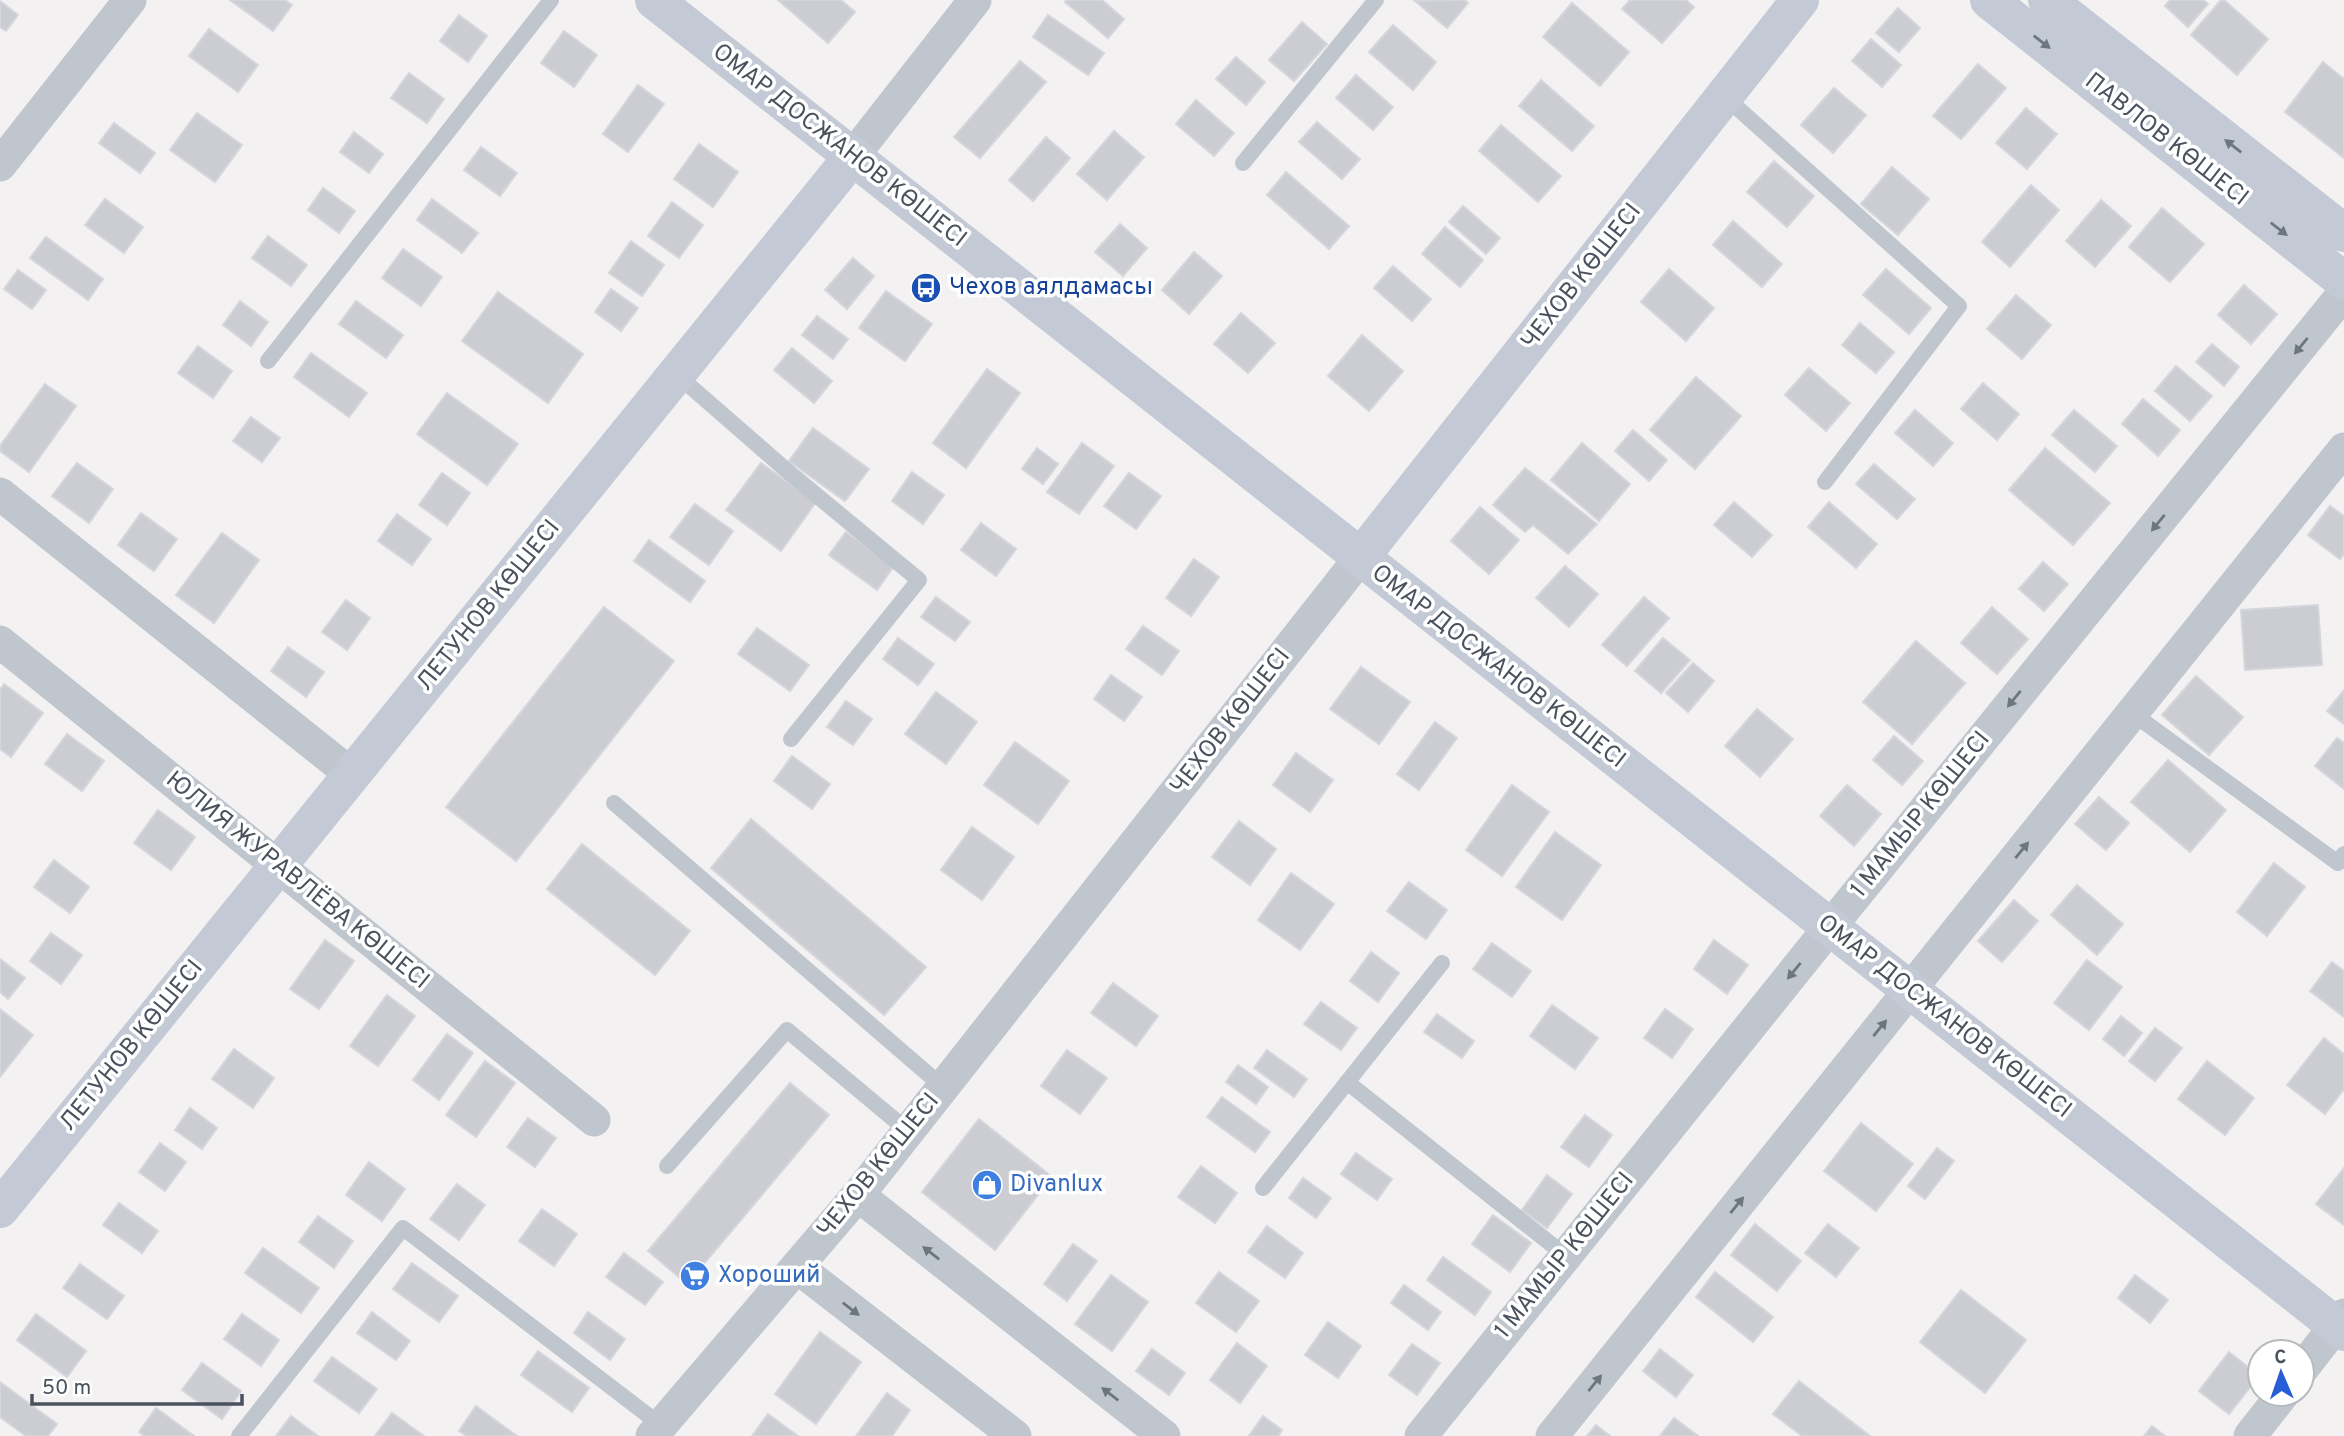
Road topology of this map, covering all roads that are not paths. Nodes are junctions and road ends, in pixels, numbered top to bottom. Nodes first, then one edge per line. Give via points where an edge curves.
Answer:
1 (130, 0) edge
2 (551, 0) edge
3 (654, 0) edge
4 (975, 0) edge
5 (1376, 0) edge
6 (1800, 0) edge
7 (1989, 0) edge
8 (2047, 0) edge
9 (1724, 96) junction
10 (853, 156) junction
11 (1243, 163) dead end
12 (0, 165) edge
13 (2344, 233) edge
14 (2344, 281) edge
15 (2344, 293) edge
16 (268, 361) dead end
17 (676, 374) junction
18 (2344, 449) edge
19 (1825, 482) dead end
20 (0, 494) edge
21 (1360, 558) junction
22 (0, 642) edge
23 (2132, 713) junction
24 (791, 739) dead end
25 (352, 775) junction
26 (614, 803) dead end
27 (2344, 854) edge
28 (278, 865) junction
29 (1830, 927) junction
30 (1442, 963) dead end
31 (1910, 990) junction
32 (1347, 1082) junction
33 (943, 1087) junction
34 (594, 1120) dead end
35 (908, 1131) junction
36 (667, 1167) dead end
37 (1264, 1188) dead end
38 (858, 1195) junction
39 (0, 1209) edge
40 (1566, 1256) junction
41 (797, 1267) junction
42 (2341, 1324) edge
43 (2316, 1353) edge
44 (2272, 1408) edge
45 (657, 1431) edge
46 (239, 1436) edge
47 (1015, 1436) edge
48 (1164, 1436) edge
49 (1421, 1436) edge
50 (1552, 1436) edge
51 (2250, 1436) edge

1 - 12 street
2 - 16 lane
3 - 10 street, ОМАР ДОСЖАНОВ КӨШЕСІ
4 - 10 street, ЛЕТУНОВ КӨШЕСІ
5 - 11 lane
6 - 9 street, ЧЕХОВ КӨШЕСІ
7 -> 14 street, ПАВЛОВ КӨШЕСІ
13 -> 8 street, ПАВЛОВ КӨШЕСІ
9 - 19 lane via 1959,306
9 - 21 street, ЧЕХОВ КӨШЕСІ
10 - 17 street, ЛЕТУНОВ КӨШЕСІ
10 - 21 street, ОМАР ДОСЖАНОВ КӨШЕСІ
15 -> 29 street, 1 МАМЫР КӨШЕСІ
17 - 24 lane via 919,580
17 - 25 street, ЛЕТУНОВ КӨШЕСІ
18 - 23 street
20 - 25 street
21 - 29 street, ОМАР ДОСЖАНОВ КӨШЕСІ
21 - 33 street, ЧЕХОВ КӨШЕСІ
22 - 28 street, ЮЛИЯ ЖУРАВЛЁВА КӨШЕСІ
23 - 27 lane via 2338,863
31 -> 23 street
25 - 28 street, ЛЕТУНОВ КӨШЕСІ
26 - 33 lane
28 - 34 street, ЮЛИЯ ЖУРАВЛЁВА КӨШЕСІ
28 - 39 street, ЛЕТУНОВ КӨШЕСІ
29 - 31 street, ОМАР ДОСЖАНОВ КӨШЕСІ
29 -> 40 street, 1 МАМЫР КӨШЕСІ
30 - 32 lane
31 - 42 street, ОМАР ДОСЖАНОВ КӨШЕСІ
50 -> 31 street
32 - 37 lane
32 - 40 lane
33 - 35 street, ЧЕХОВ КӨШЕСІ
35 - 36 lane via 787,1030
35 - 38 street, ЧЕХОВ КӨШЕСІ
38 - 41 street, ЧЕХОВ КӨШЕСІ
48 -> 38 street
40 - 49 street, 1 МАМЫР КӨШЕСІ
41 - 45 street, ЧЕХОВ КӨШЕСІ
41 -> 47 street
42 - 43 street
44 - 51 street
45 - 46 lane via 403,1228

